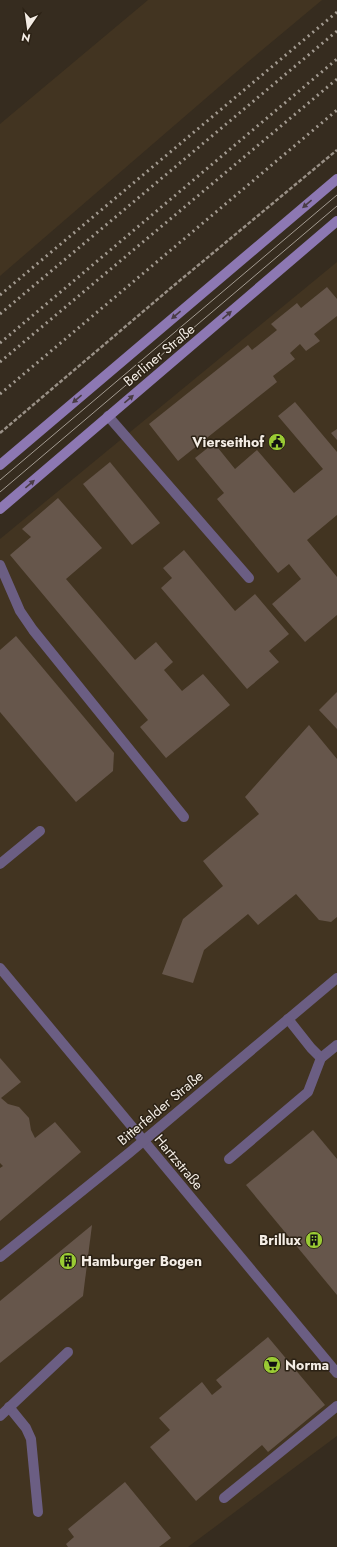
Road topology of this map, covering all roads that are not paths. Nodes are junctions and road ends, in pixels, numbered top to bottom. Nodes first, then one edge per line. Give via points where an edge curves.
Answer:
1 (337, 179) edge
2 (337, 221) edge
3 (108, 416) junction
4 (0, 465) edge
5 (0, 509) edge
6 (0, 565) edge
7 (249, 578) dead end
8 (184, 817) dead end
9 (40, 831) dead end
10 (0, 864) edge
11 (0, 968) edge
12 (337, 978) edge
13 (288, 1019) junction
14 (337, 1045) edge
15 (321, 1058) junction
16 (143, 1141) junction
17 (229, 1159) dead end
18 (0, 1257) edge
19 (68, 1352) dead end
20 (337, 1373) edge
21 (337, 1406) edge
22 (10, 1408) junction
23 (0, 1416) edge
24 (224, 1498) dead end
25 (38, 1512) dead end

1 -> 4 main road, Berliner Straße
3 -> 2 main road, Berliner Straße
5 -> 3 main road, Berliner Straße
3 - 7 street
6 - 8 street via 20,611 33,630
9 - 10 street
11 - 16 street, Hartzstraße
12 - 13 street, Bitterfelder Straße
13 - 15 street
13 - 16 street, Bitterfelder Straße
14 - 15 street
15 - 17 street via 308,1092
16 - 18 street, Bitterfelder Straße
16 - 20 street, Hartzstraße
19 - 22 street
21 - 24 street
22 - 23 street
22 - 25 street via 26,1428 31,1439

